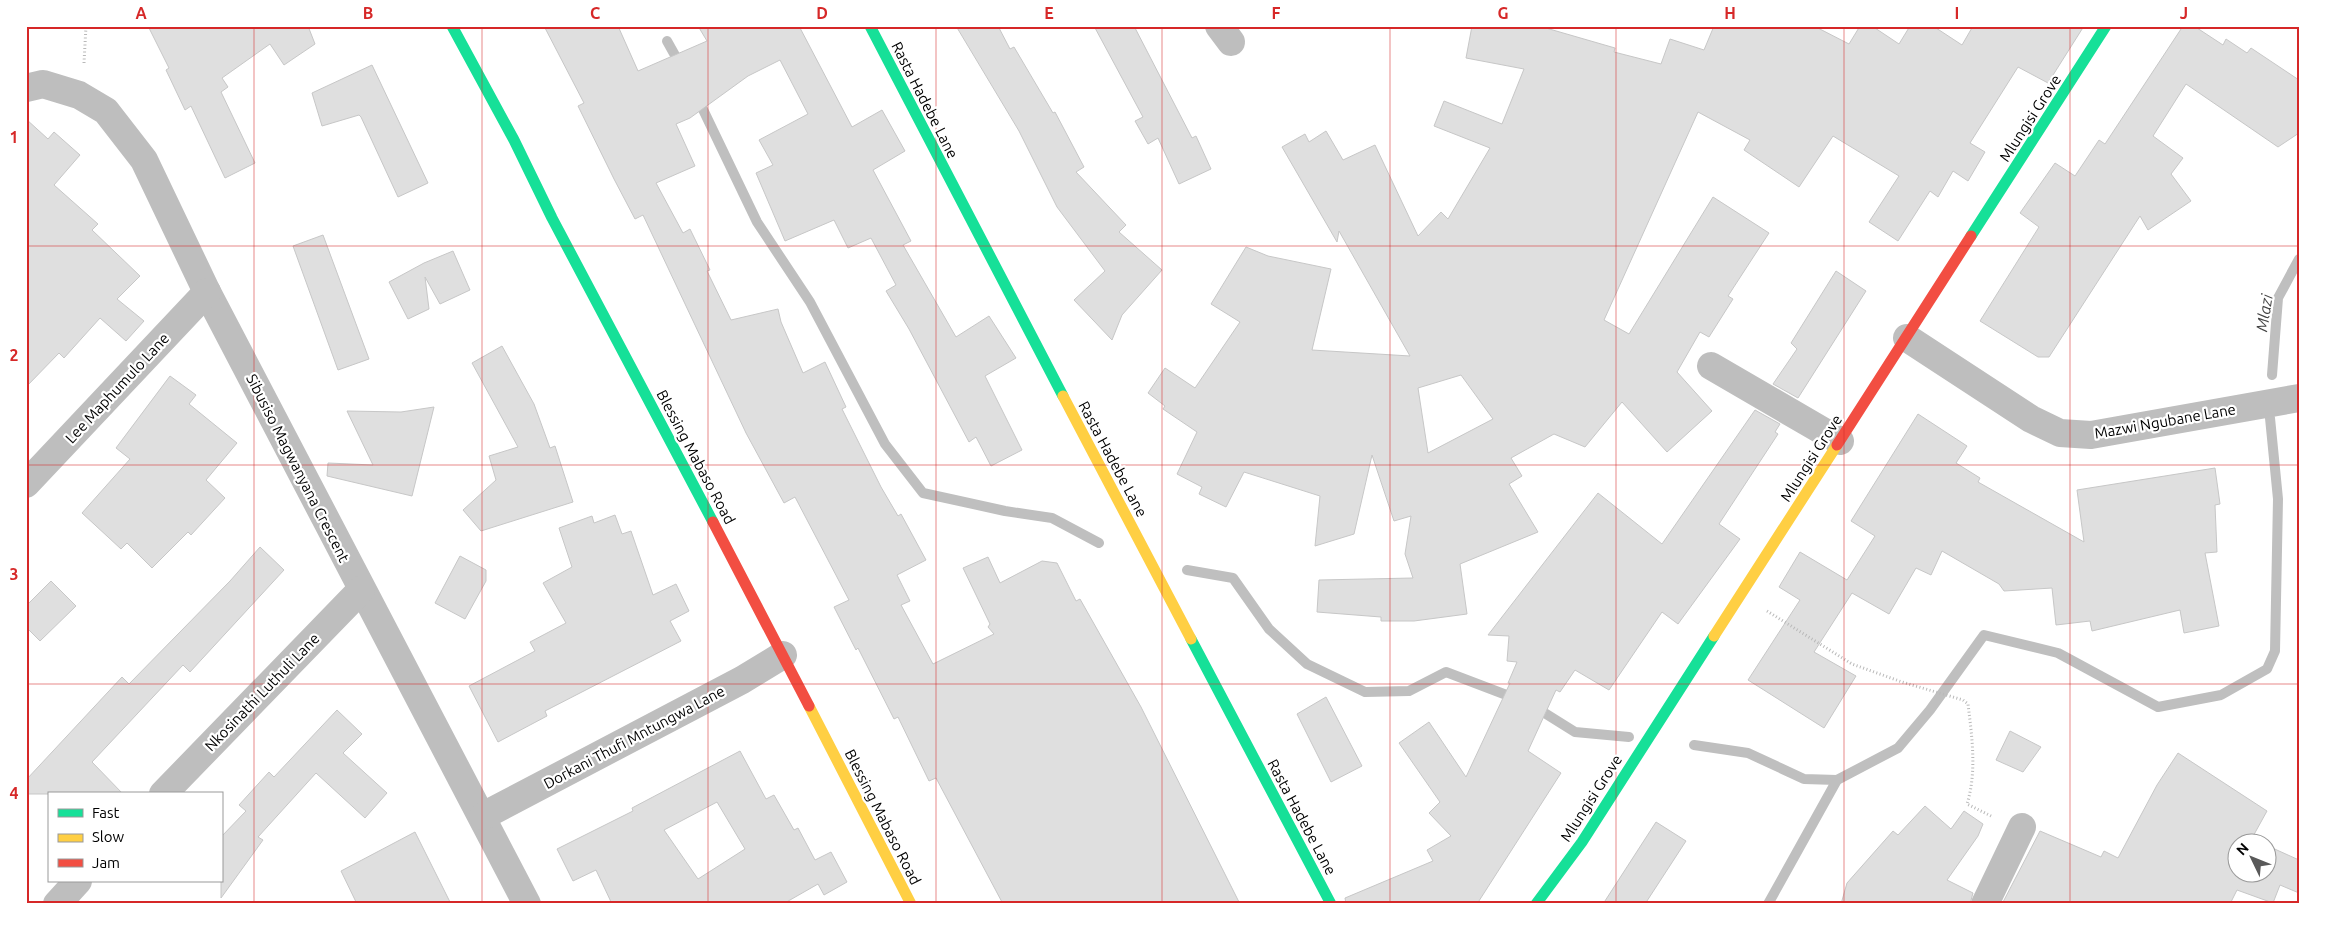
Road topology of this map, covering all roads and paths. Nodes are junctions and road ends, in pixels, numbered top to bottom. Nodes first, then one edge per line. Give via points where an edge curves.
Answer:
1 (452, 26) edge
2 (870, 26) edge
3 (2106, 26) edge
4 (26, 88) edge
5 (207, 292) junction
6 (1907, 338) junction
7 (1711, 366) dead end
8 (2299, 398) edge
9 (1840, 441) junction
10 (26, 484) edge
11 (361, 590) junction
12 (1740, 595) junction
13 (783, 655) junction
14 (165, 792) edge
15 (483, 816) junction
16 (2022, 827) joint
17 (77, 882) edge
18 (57, 904) edge
19 (527, 904) edge
20 (911, 904) edge
21 (1331, 904) edge
22 (1536, 904) edge
23 (1985, 904) edge

1 - 13 street, Blessing Mabaso Road
2 - 21 street, Rasta Hadebe Lane
3 - 6 street, Mlungisi Grove
4 - 5 street, Sibusiso Magwanyana Crescent via 43,84 79,95 106,111 144,160
5 - 10 street, Lee Maphumulo Lane
5 - 11 street, Sibusiso Magwanyana Crescent
6 - 8 street, Mazwi Ngubane Lane via 2031,419 2060,433 2091,435
6 - 9 street, Mlungisi Grove
7 - 9 street
9 - 12 street, Mlungisi Grove
11 - 14 street, Nkosinathi Luthuli Lane
11 - 15 street, Sibusiso Magwanyana Crescent
12 - 16 path via 1852,664 1968,704 1973,786 1967,804
12 - 22 street, Mlungisi Grove via 1582,842
13 - 15 street, Dorkani Thufi Mntungwa Lane
13 - 20 street, Blessing Mabaso Road
15 - 19 street, Sibusiso Magwanyana Crescent
16 - 23 street
17 - 18 street

